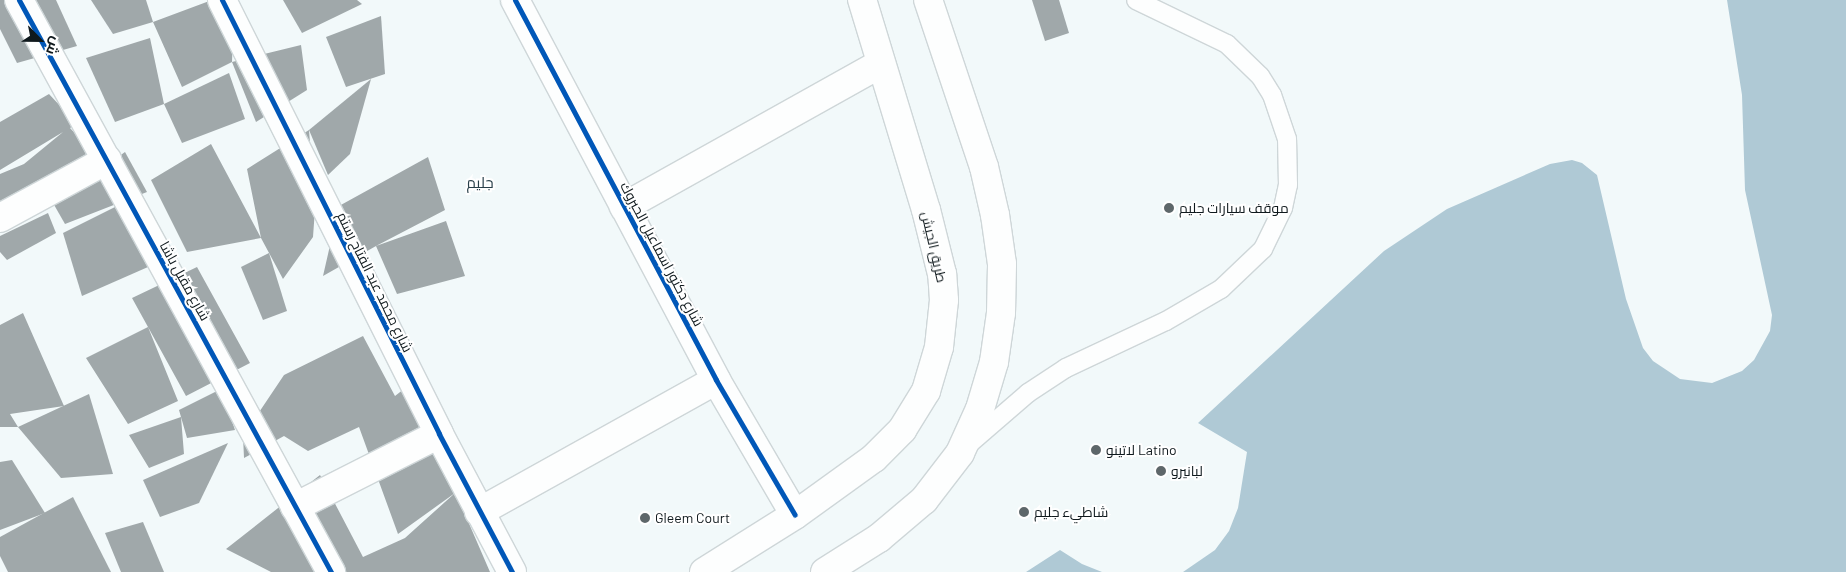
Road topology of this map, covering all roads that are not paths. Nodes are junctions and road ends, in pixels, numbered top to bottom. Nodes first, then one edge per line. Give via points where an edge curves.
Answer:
1 (19, 0) edge
2 (222, 0) edge
3 (515, 0) edge
4 (862, 0) edge
5 (928, 0) edge
6 (1136, 0) edge
7 (880, 64) junction
8 (107, 160) junction
9 (624, 207) junction
10 (0, 218) edge
11 (716, 380) junction
12 (439, 434) junction
13 (960, 453) junction
14 (295, 506) junction
15 (479, 512) junction
16 (795, 515) junction
17 (331, 572) edge
18 (512, 572) edge
19 (704, 572) edge
20 (825, 572) edge

1 - 8 main road, شارع مقبل باشا
2 - 12 main road, شارع محمد عبد الفتاح رستم
3 - 9 main road, شارع دكتور اسماعيل الحبروك
4 - 7 main road, طريق الجيش
5 - 13 main road via 984,167 1002,264 1002,313 994,362 980,409
6 - 13 lane via 1214,36 1244,58 1260,76 1272,95 1287,139 1288,185 1283,208 1263,249 1244,271 1221,289 1166,321 1066,368 1014,404
7 - 9 main road
7 - 16 main road, طريق الجيش via 926,210 942,274 944,300 939,346 926,391 902,430 874,458
8 - 10 main road
8 - 14 main road, شارع مقبل باشا
9 - 11 main road, شارع دكتور اسماعيل الحبروك
11 - 15 main road
11 - 16 main road, شارع دكتور اسماعيل الحبروك
12 - 14 main road
12 - 15 main road, شارع محمد عبد الفتاح رستم
13 - 20 main road via 924,500 879,538
14 - 17 main road, شارع مقبل باشا
15 - 18 main road, شارع محمد عبد الفتاح رستم
16 - 19 main road, طريق الجيش

